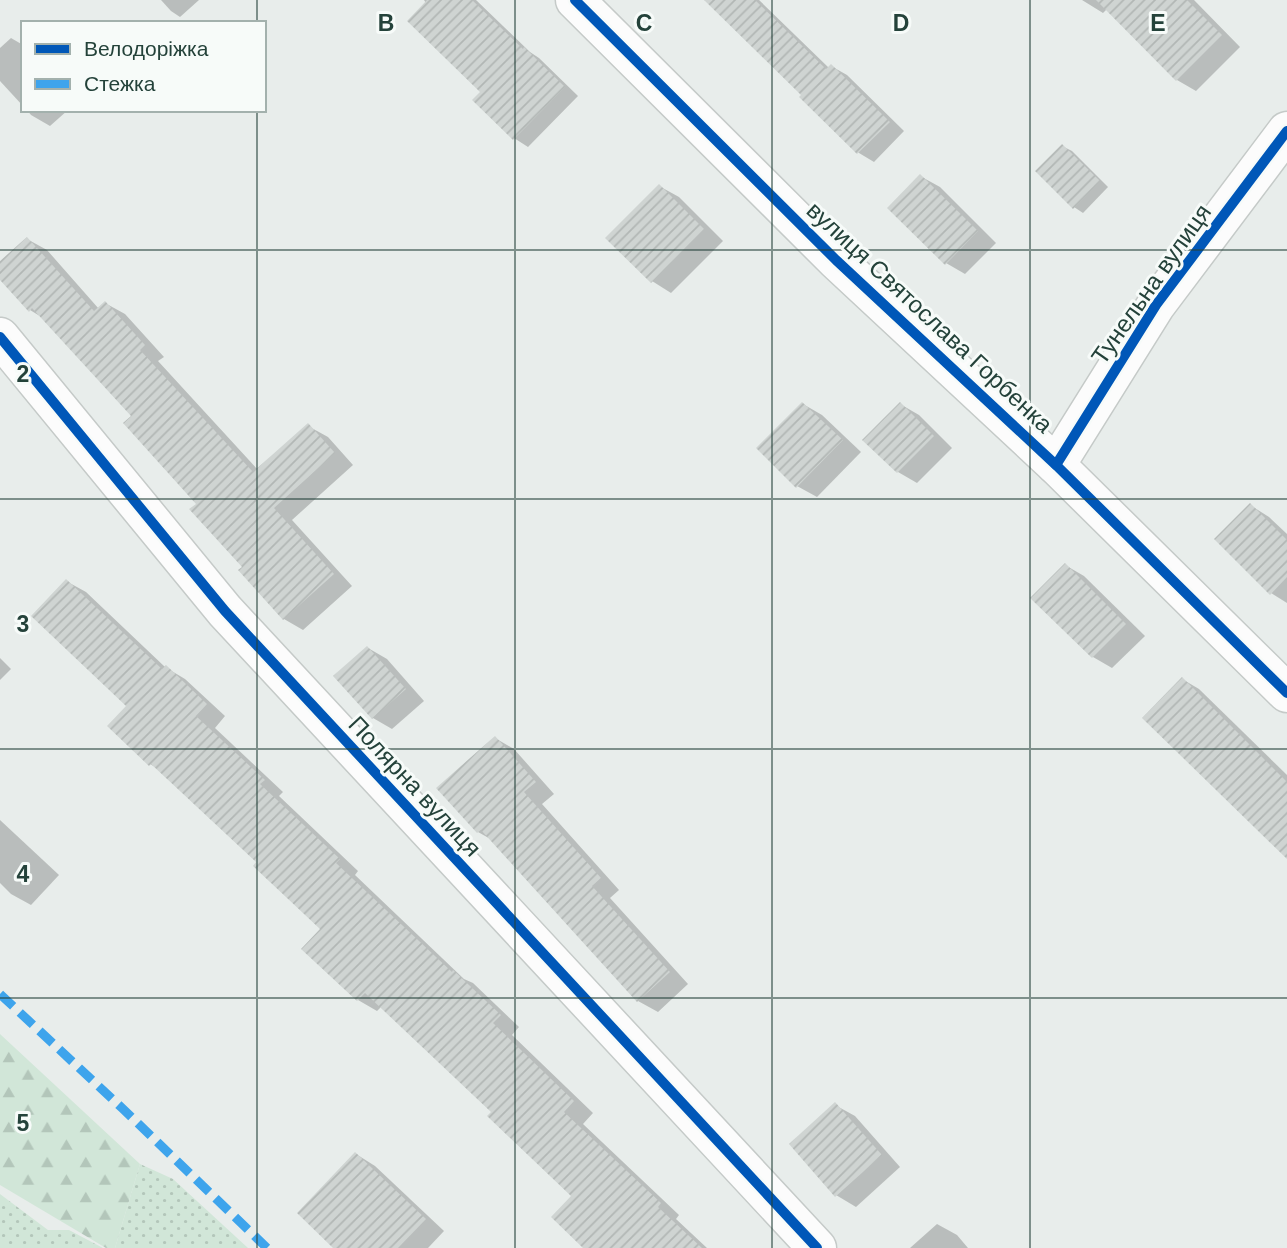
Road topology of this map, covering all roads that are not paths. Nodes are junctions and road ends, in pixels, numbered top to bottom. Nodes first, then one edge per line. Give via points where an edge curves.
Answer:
1 (575, 0) edge
2 (1287, 131) edge
3 (0, 337) edge
4 (1056, 465) junction
5 (1287, 693) edge
6 (817, 1248) edge

1 - 4 street, вулиця Святослава Горбенка via 836,260
2 - 4 street, Тунельна вулиця via 1156,305
3 - 6 street, Полярна вулиця via 225,611
4 - 5 street, вулиця Святослава Горбенка

